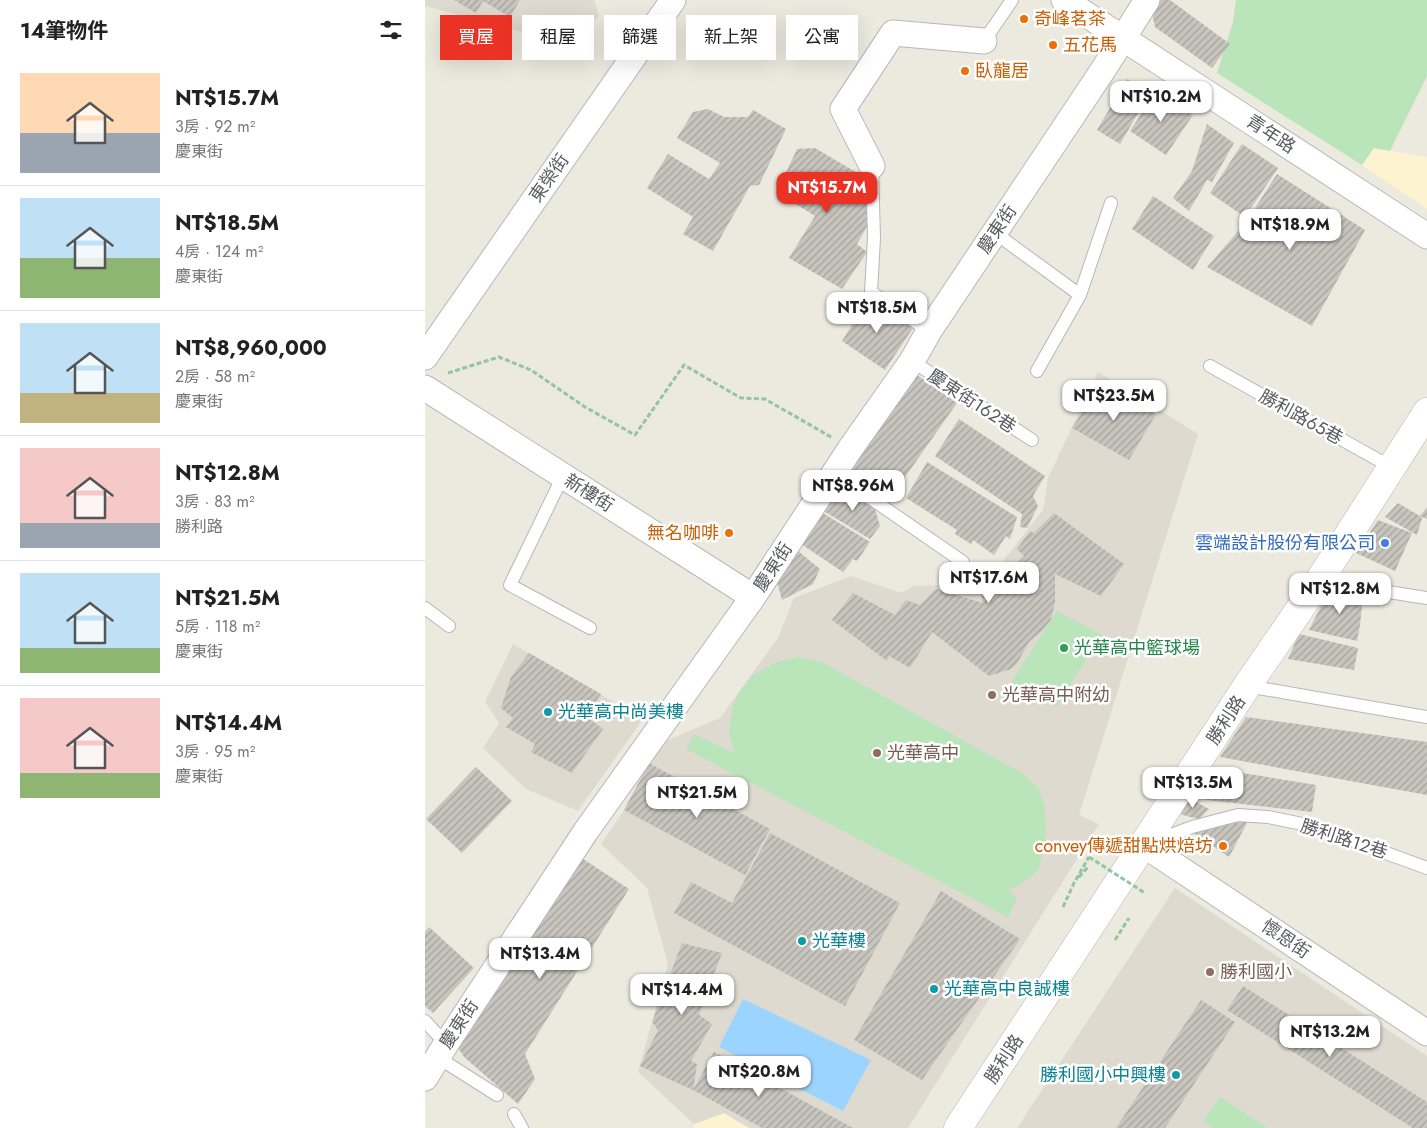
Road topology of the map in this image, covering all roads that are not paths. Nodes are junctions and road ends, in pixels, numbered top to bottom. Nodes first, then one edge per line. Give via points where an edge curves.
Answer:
1 (673, 0) edge
2 (1012, 0) edge
3 (1064, 0) edge
4 (1147, 0) edge
5 (1123, 38) junction
6 (985, 41) joint
7 (872, 166) joint
8 (1111, 203) dead end
9 (995, 233) junction
10 (1427, 236) edge
11 (1080, 295) junction
12 (929, 331) junction
13 (425, 357) edge
14 (912, 361) junction
15 (1210, 366) dead end
16 (1037, 371) dead end
17 (425, 388) edge
18 (1427, 412) edge
19 (1033, 440) dead end
20 (1391, 467) junction
21 (834, 473) junction
22 (563, 476) junction
23 (963, 562) dead end
24 (1319, 581) junction
25 (753, 597) junction
26 (1427, 598) edge
27 (425, 608) edge
28 (449, 626) dead end
29 (590, 628) dead end
30 (1247, 686) junction
31 (1427, 717) edge
32 (1144, 844) junction
33 (1427, 868) edge
34 (425, 1021) edge
35 (1427, 1034) edge
36 (446, 1044) junction
37 (425, 1078) edge
38 (497, 1095) dead end
39 (514, 1114) dead end
40 (522, 1128) edge
41 (958, 1128) edge

1 - 13 street, 東榮街
2 - 6 lane
3 - 5 street, 青年路
4 - 5 street, 慶東街
5 - 9 street, 慶東街
5 - 10 street, 青年路
6 - 7 street via 893,33 843,109
7 - 12 lane via 874,238 871,292
8 - 11 lane
9 - 11 lane
9 - 12 street, 慶東街
11 - 16 lane
12 - 14 street, 慶東街
14 - 19 lane, 慶東街162巷
14 - 21 street, 慶東街
15 - 20 lane, 勝利路65巷
17 - 22 street, 新樓街
18 - 20 street, 勝利路
20 - 24 street, 勝利路
21 - 23 lane
21 - 25 street, 慶東街
22 - 25 street, 新樓街
22 - 29 lane via 510,585
24 - 26 lane
24 - 30 street, 勝利路
25 - 36 street, 慶東街 via 586,830
27 - 28 lane
30 - 31 lane
30 - 32 street, 勝利路
32 - 33 lane, 勝利路12巷 via 1238,814 1312,826
32 - 35 street, 懷恩街
32 - 41 street, 勝利路
34 - 36 lane
36 - 37 street, 慶東街
36 - 38 lane via 445,1062
39 - 40 lane

